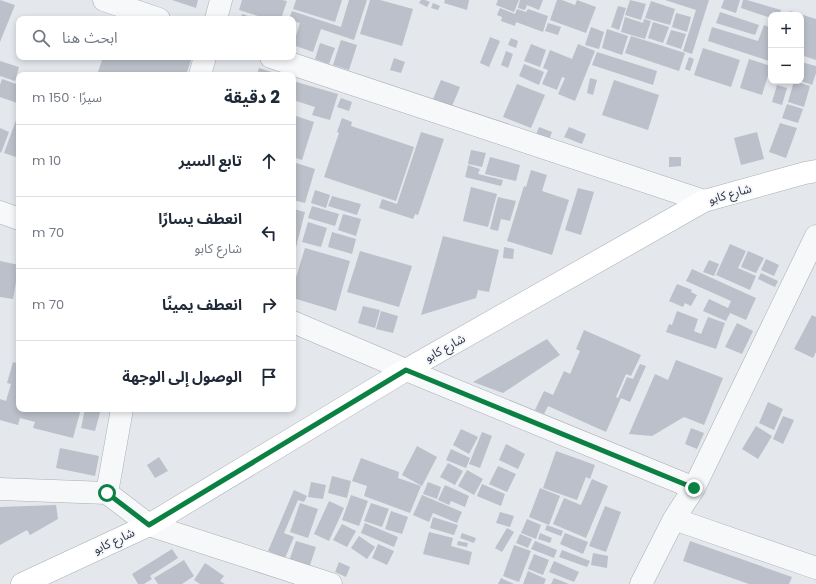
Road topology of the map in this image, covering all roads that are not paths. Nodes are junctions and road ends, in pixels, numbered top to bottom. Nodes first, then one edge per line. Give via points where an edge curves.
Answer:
1 (104, 0) edge
2 (221, 0) edge
3 (150, 16) edge
4 (217, 16) edge
5 (204, 60) edge
6 (280, 60) edge
7 (201, 72) edge
8 (816, 171) edge
9 (704, 201) junction
10 (0, 212) edge
11 (16, 218) edge
12 (816, 236) edge
13 (296, 323) edge
14 (406, 370) junction
15 (121, 412) edge
16 (694, 488) junction
17 (0, 489) edge
18 (107, 493) junction
19 (674, 519) junction
20 (149, 525) junction
21 (816, 568) edge
22 (22, 584) edge
23 (331, 584) edge
24 (641, 584) edge

1 - 3 street
2 - 4 street
5 - 7 street
6 - 9 street
8 - 9 street, شارع كابو
9 - 14 street, شارع كابو
10 - 11 street
12 - 16 street
13 - 14 street
14 - 16 street
14 - 20 street, شارع كابو
15 - 18 street
16 - 19 street
17 - 18 street
18 - 20 street
19 - 21 street
19 - 24 street
20 - 22 street, شارع كابو
20 - 23 street

